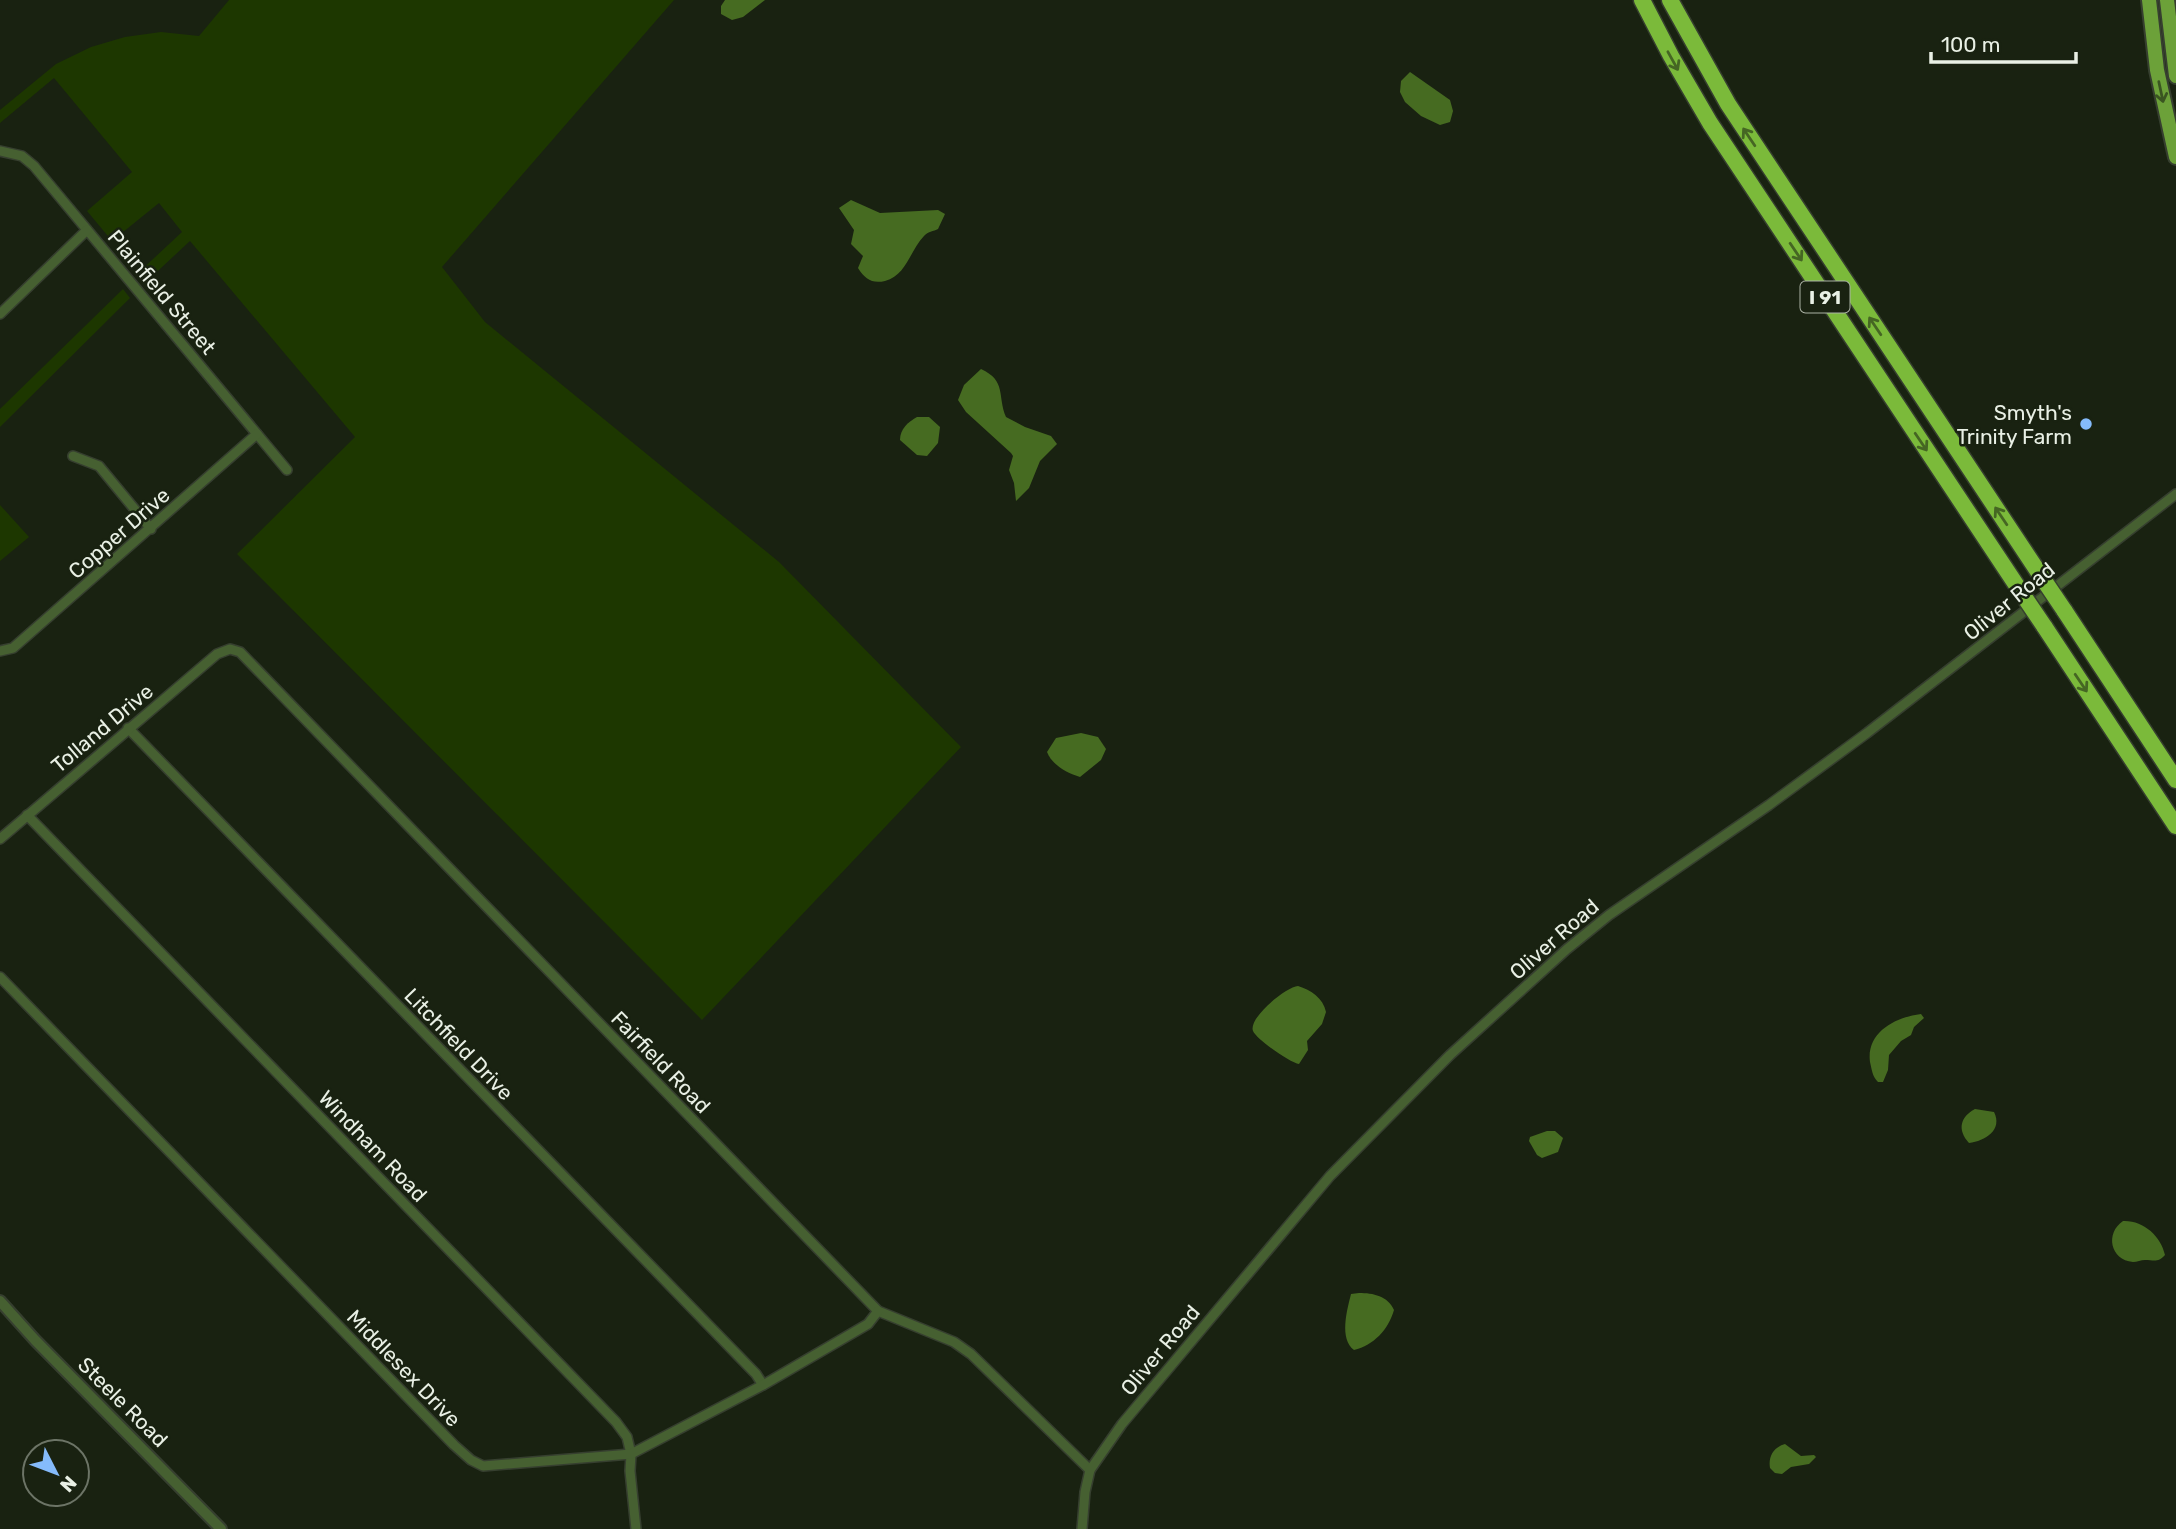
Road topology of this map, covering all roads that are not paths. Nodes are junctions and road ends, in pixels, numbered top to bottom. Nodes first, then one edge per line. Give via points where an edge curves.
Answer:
1 (1642, 0) edge
2 (1670, 0) edge
3 (2149, 0) edge
4 (2167, 0) edge
5 (2176, 76) edge
6 (2173, 137) edge
7 (0, 151) edge
8 (2176, 157) edge
9 (87, 230) junction
10 (0, 314) edge
11 (257, 433) junction
12 (74, 456) dead end
13 (287, 470) dead end
14 (2176, 494) edge
15 (151, 528) junction
16 (230, 649) joint
17 (0, 651) edge
18 (128, 728) junction
19 (2176, 780) edge
20 (27, 815) junction
21 (2176, 826) edge
22 (0, 839) edge
23 (0, 977) edge
24 (0, 1301) edge
25 (878, 1311) junction
26 (763, 1385) junction
27 (631, 1454) junction
28 (1090, 1469) junction
29 (221, 1529) edge
30 (636, 1529) edge
31 (1083, 1529) edge

1 -> 21 highway, I 91, bridge via 1720,138
19 -> 2 highway, I 91, bridge via 1735,114
3 -> 6 main road via 2157,70
4 - 5 main road
6 - 8 main road
7 - 9 street, Plainfield Street via 22,156 34,166
9 - 10 street
9 - 11 street, Plainfield Street
11 - 13 street, Plainfield Street
11 - 15 street, Copper Drive
12 - 15 street via 99,466
14 - 28 street, Oliver Road via 1867,733 1609,915 1549,965 1450,1055 1330,1176 1122,1424
15 - 17 street, Copper Drive via 13,648
16 - 18 street, Tolland Drive via 217,654
16 - 25 street, Fairfield Road via 240,652 344,758
18 - 20 street, Tolland Drive
18 - 26 street, Litchfield Drive
20 - 22 street, Tolland Drive
20 - 27 street, Windham Road via 616,1422 627,1437
23 - 27 street, Middlesex Drive via 471,1460 483,1466
24 - 29 street, Steele Road
25 - 26 street, Middlesex Drive via 868,1324
25 - 28 street, Fairfield Road via 954,1342 971,1354
26 - 27 street, Middlesex Drive
27 - 30 street, Windham Road
28 - 31 street, Oliver Road

